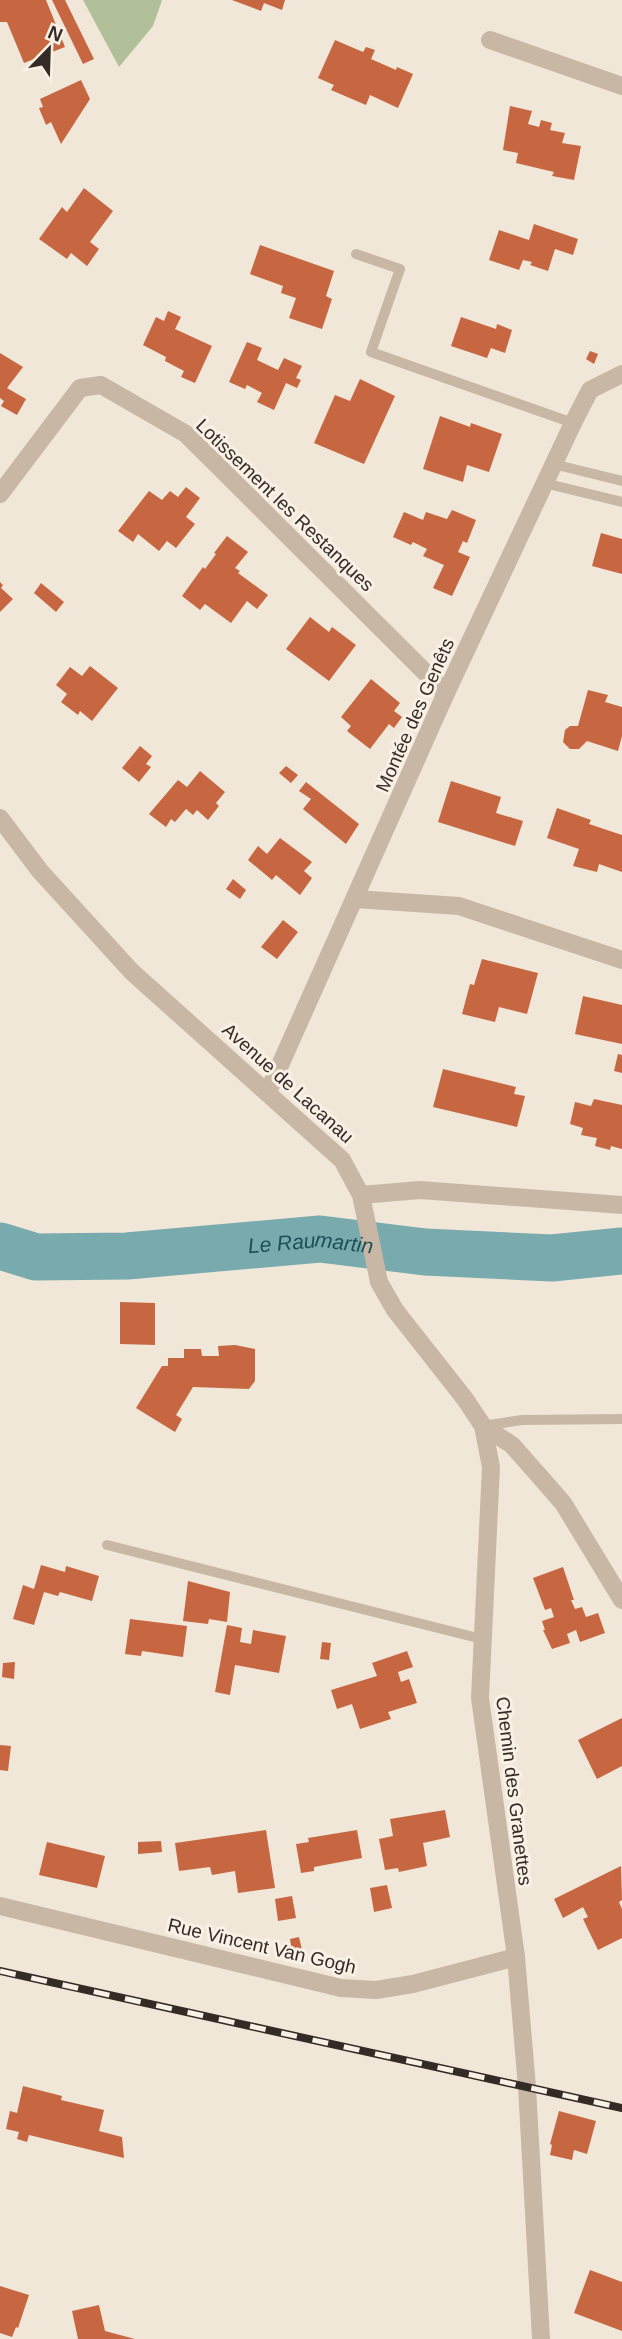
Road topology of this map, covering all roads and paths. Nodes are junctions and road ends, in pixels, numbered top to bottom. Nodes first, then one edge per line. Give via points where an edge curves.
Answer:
1 (490, 40) dead end
2 (622, 86) edge
3 (356, 254) dead end
4 (622, 374) edge
5 (573, 423) junction
6 (553, 464) junction
7 (622, 481) edge
8 (544, 483) junction
9 (0, 494) edge
10 (622, 502) edge
11 (446, 693) junction
12 (0, 818) edge
13 (355, 899) junction
14 (622, 960) edge
15 (268, 1092) junction
16 (361, 1195) junction
17 (622, 1205) edge
18 (379, 1282) joint
19 (622, 1419) edge
20 (484, 1426) junction
21 (107, 1545) dead end
22 (622, 1600) edge
23 (482, 1639) junction
24 (0, 1906) edge
25 (516, 1957) junction
26 (541, 2339) edge

1 - 2 street
3 - 5 lane via 400,269 371,352
4 - 5 street, Montée des Genêts via 590,390
5 - 6 street, Montée des Genêts
6 - 7 lane
6 - 8 street, Montée des Genêts
8 - 10 lane
8 - 11 street, Montée des Genêts
9 - 11 street, Lotissement les Restanques via 80,388 101,385 186,434
11 - 13 street, Montée des Genêts
12 - 15 street, Avenue de Lacanau via 40,871 132,972
13 - 14 street via 459,905
13 - 15 street, Montée des Genêts
15 - 16 street, Avenue de Lacanau via 342,1160
16 - 17 street via 420,1190
16 - 18 street, Avenue de Lacanau
18 - 20 street, Chemin des Granettes via 395,1310
19 - 20 lane via 522,1420
20 - 22 street via 512,1445 563,1503
20 - 23 street, Chemin des Granettes via 491,1467
21 - 23 lane
23 - 25 street, Chemin des Granettes via 480,1698
24 - 25 street, Rue Vincent Van Gogh via 341,1988 376,1990 413,1984
25 - 26 street, Chemin des Granettes

